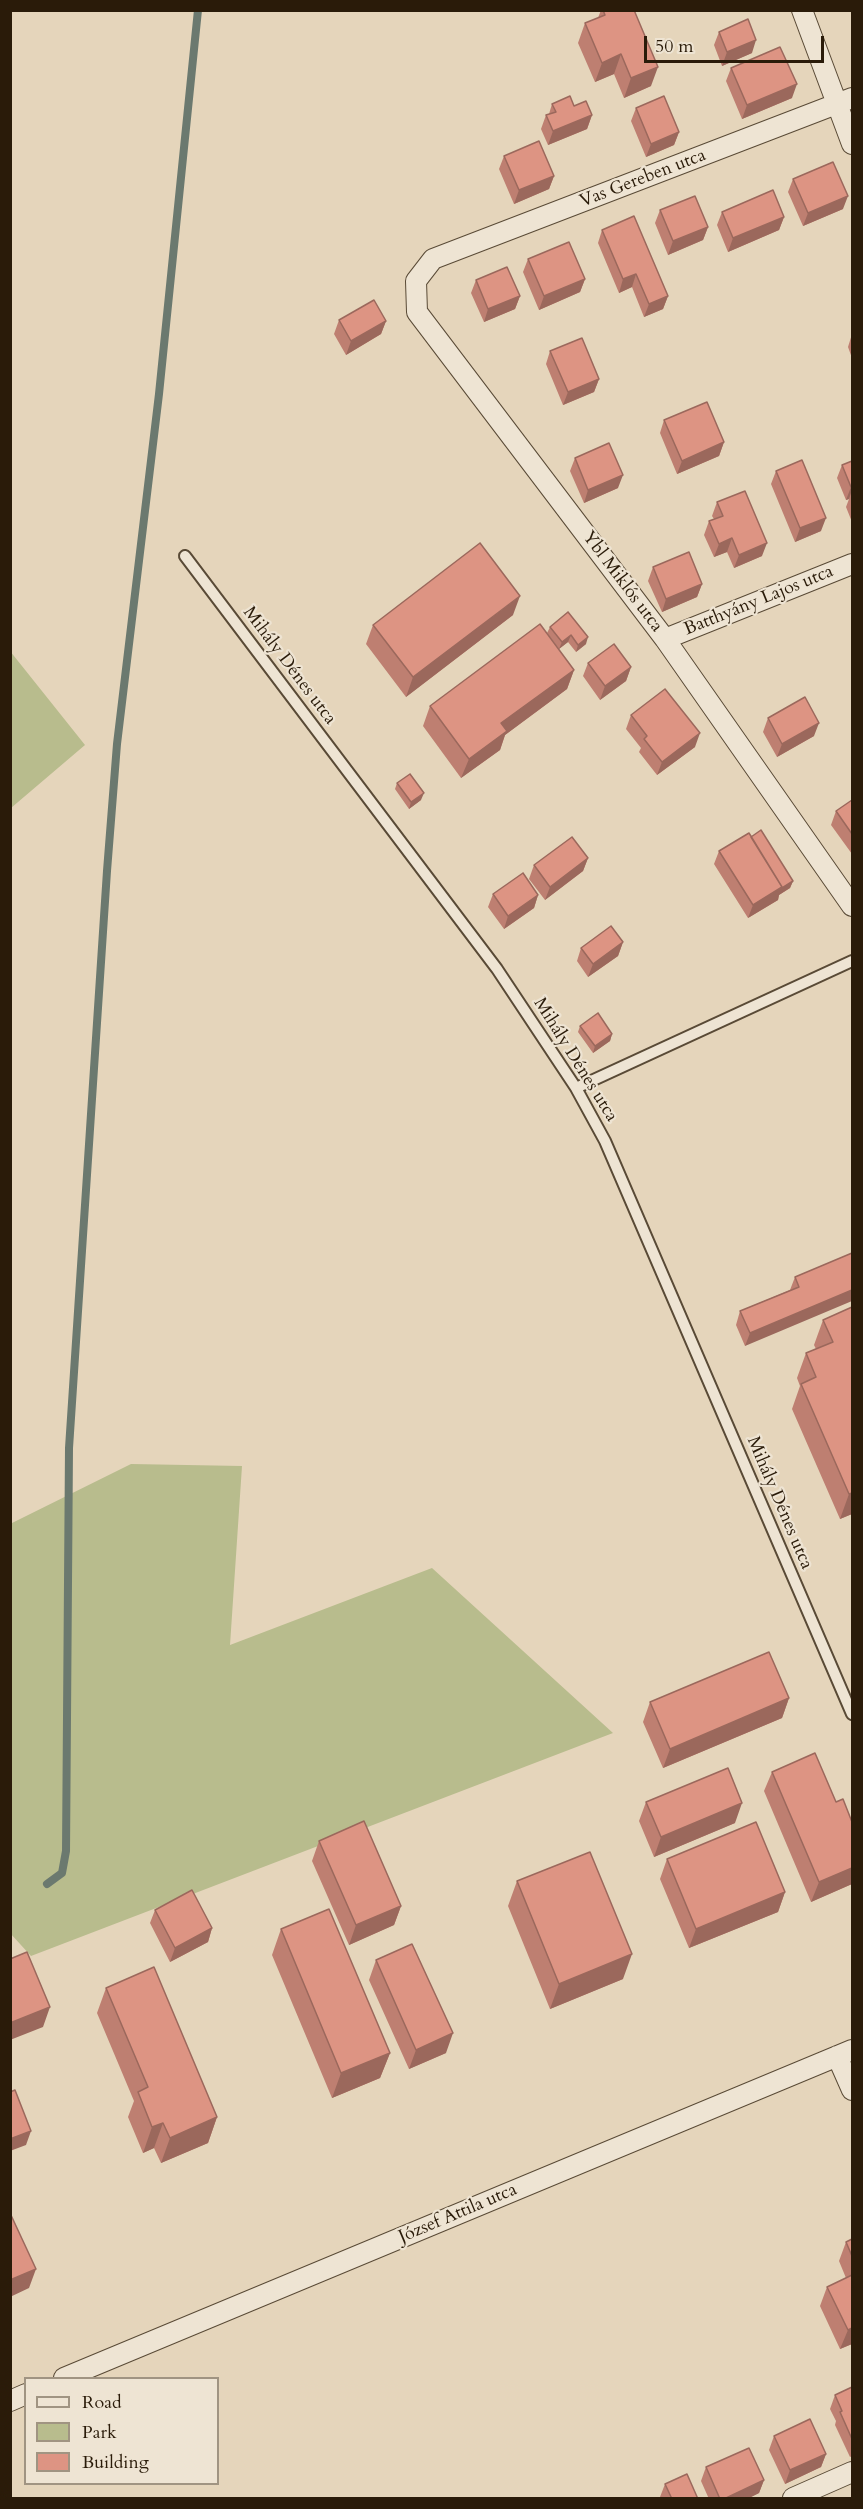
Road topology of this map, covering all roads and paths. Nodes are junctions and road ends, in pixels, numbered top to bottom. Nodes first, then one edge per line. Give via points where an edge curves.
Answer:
1 (802, 10) edge
2 (845, 101) edge
3 (852, 144) edge
4 (433, 259) joint
5 (185, 556) dead end
6 (852, 564) edge
7 (665, 639) junction
8 (852, 906) edge
9 (852, 961) edge
10 (576, 1088) junction
11 (852, 1714) edge
12 (845, 2053) edge
13 (852, 2090) edge
14 (69, 2377) edge
15 (24, 2395) edge
16 (10, 2401) edge
17 (852, 2472) edge
18 (793, 2499) edge

1 - 2 street
2 - 3 street
2 - 4 street, Vas Gereben utca
4 - 7 street, Ybl Miklós utca via 416,281 417,312
5 - 10 lane, Mihály Dénes utca via 497,969
6 - 7 street, Batthyány Lajos utca
7 - 8 street, Ybl Miklós utca
9 - 10 lane
10 - 11 lane, Mihály Dénes utca via 605,1142
12 - 13 street
12 - 14 street, József Attila utca
15 - 16 street
17 - 18 street

